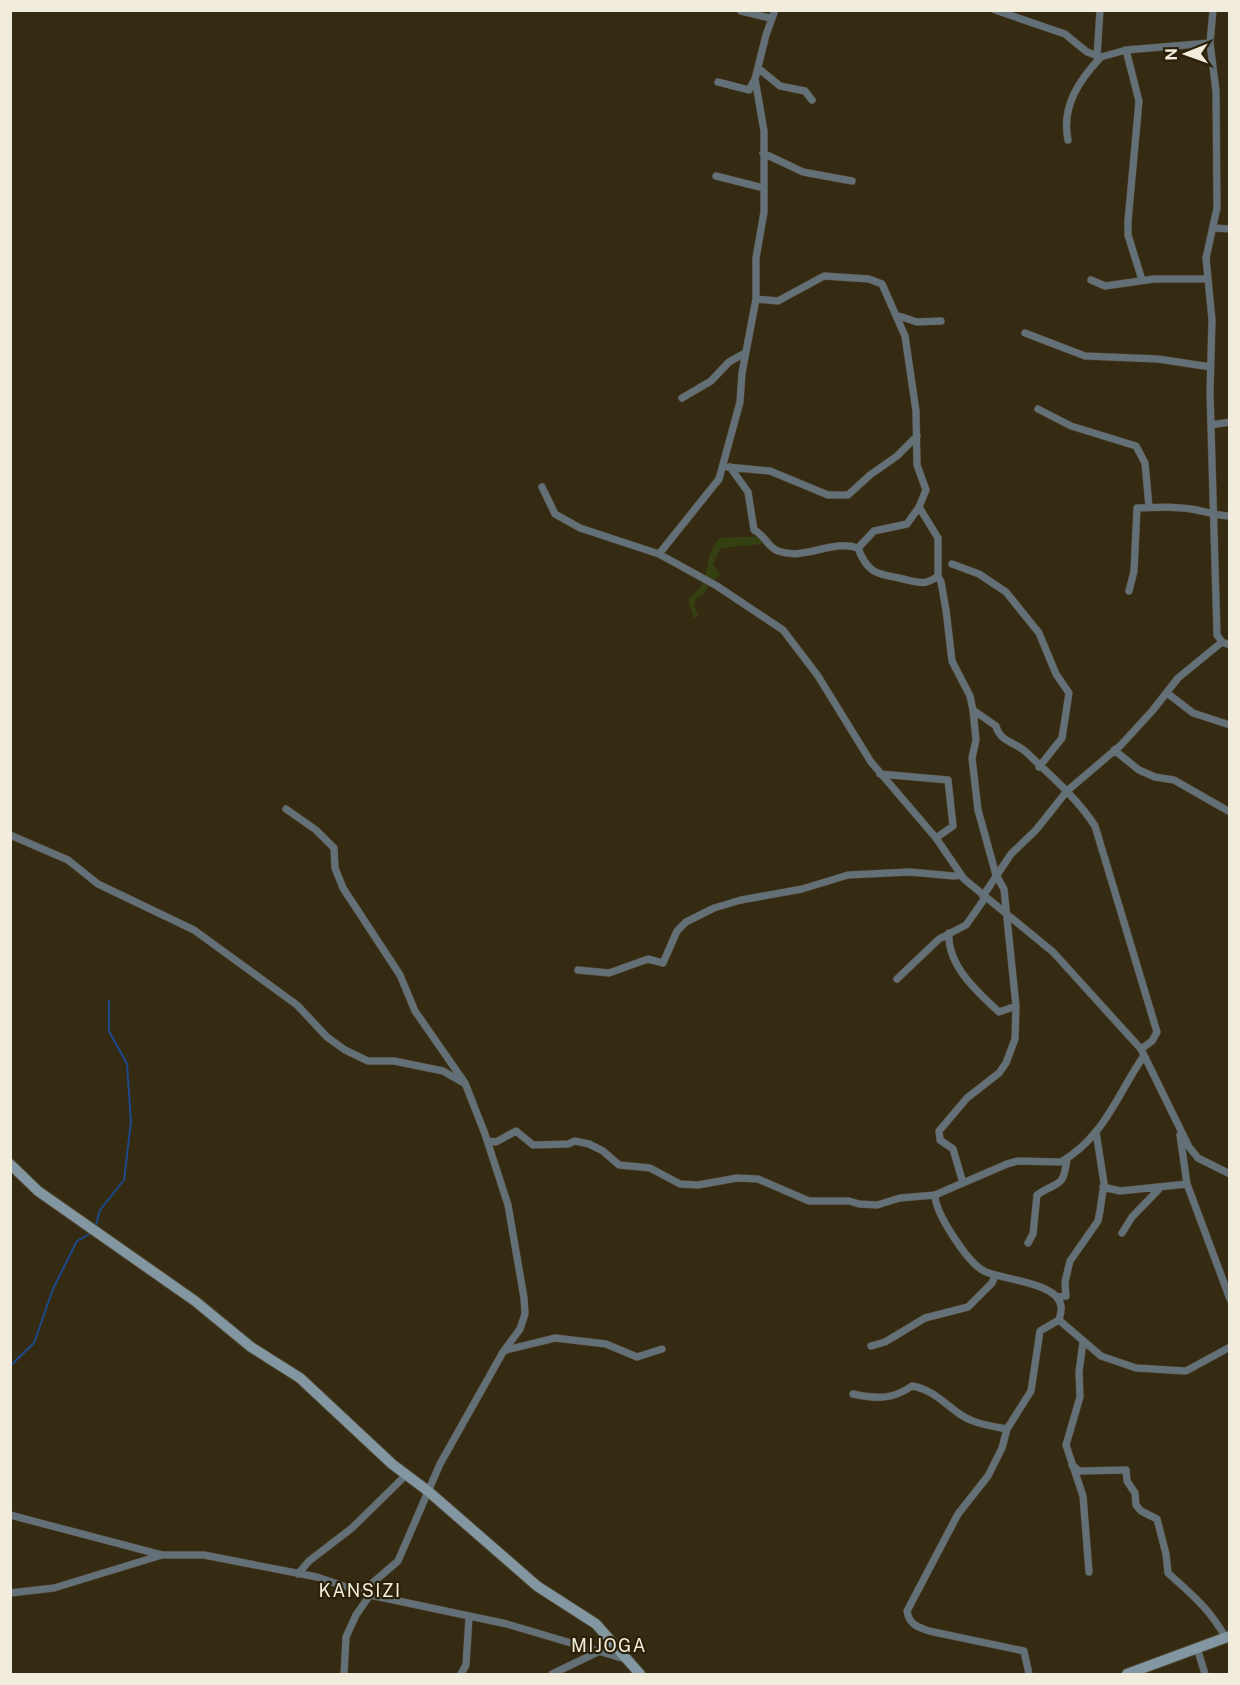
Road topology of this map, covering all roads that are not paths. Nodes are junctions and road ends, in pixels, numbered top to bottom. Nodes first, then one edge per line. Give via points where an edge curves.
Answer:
1 (775, 10) edge
2 (995, 10) edge
3 (1100, 10) edge
4 (1213, 10) edge
5 (741, 11) edge
6 (770, 18) junction
7 (1210, 43) junction
8 (1125, 51) junction
9 (1099, 57) junction
10 (758, 68) junction
11 (756, 79) junction
12 (718, 82) dead end
13 (812, 100) dead end
14 (1068, 140) dead end
15 (763, 153) junction
16 (716, 176) dead end
17 (852, 181) dead end
18 (764, 188) junction
19 (1214, 228) junction
20 (1230, 229) edge
21 (1207, 279) junction
22 (1091, 280) dead end
23 (1142, 280) junction
24 (756, 299) junction
25 (896, 315) junction
26 (941, 321) dead end
27 (1025, 333) dead end
28 (745, 353) junction
29 (1211, 367) junction
30 (682, 398) dead end
31 (1038, 409) dead end
32 (1230, 422) edge
33 (1211, 425) junction
34 (916, 436) junction
35 (727, 467) junction
36 (542, 487) dead end
37 (919, 507) junction
38 (1149, 507) junction
39 (1213, 516) junction
40 (1230, 516) edge
41 (858, 548) junction
42 (659, 554) junction
43 (952, 564) dead end
44 (938, 576) junction
45 (1129, 591) dead end
46 (1226, 643) edge
47 (1167, 693) junction
48 (973, 710) junction
49 (1230, 725) edge
50 (1114, 750) junction
51 (1039, 766) junction
52 (880, 774) junction
53 (1067, 791) junction
54 (286, 809) dead end
55 (1230, 812) edge
56 (10, 835) edge
57 (936, 838) junction
58 (961, 875) junction
59 (996, 875) junction
60 (984, 897) junction
61 (1008, 917) junction
62 (950, 933) junction
63 (578, 970) dead end
64 (897, 979) dead end
65 (1016, 1006) junction
66 (1142, 1053) junction
67 (465, 1083) junction
68 (1179, 1129) junction
69 (1096, 1132) junction
70 (488, 1141) junction
71 (1198, 1158) junction
72 (1067, 1159) junction
73 (10, 1164) edge
74 (1183, 1168) junction
75 (1230, 1174) edge
76 (963, 1183) junction
77 (1187, 1184) junction
78 (1103, 1187) junction
79 (1160, 1188) junction
80 (935, 1196) junction
81 (1122, 1233) dead end
82 (1028, 1243) dead end
83 (995, 1275) junction
84 (1057, 1297) junction
85 (1230, 1299) edge
86 (1059, 1320) junction
87 (1083, 1342) junction
88 (871, 1346) dead end
89 (1230, 1347) edge
90 (662, 1349) dead end
91 (506, 1350) junction
92 (853, 1394) dead end
93 (1007, 1429) junction
94 (1072, 1465) junction
95 (406, 1475) junction
96 (428, 1491) junction
97 (10, 1515) edge
98 (162, 1555) junction
99 (1089, 1572) dead end
100 (298, 1574) junction
101 (362, 1592) junction
102 (10, 1593) edge
103 (370, 1595) junction
104 (469, 1617) junction
105 (1227, 1637) edge
106 (1197, 1648) junction
107 (600, 1651) junction
108 (630, 1660) junction
109 (344, 1674) edge
110 (461, 1674) edge
111 (552, 1674) edge
112 (639, 1674) edge
113 (1029, 1674) edge
114 (1127, 1674) edge
115 (1205, 1674) edge

1 - 6 street
2 - 9 street via 1065,34
3 - 9 street
4 - 7 street
5 - 6 street
6 - 10 street
7 - 8 street
7 - 19 street via 1216,91 1218,192
8 - 9 street
8 - 23 street via 1140,101 1128,220 1130,242
9 - 14 street via 1073,95 1066,124
10 - 11 street
10 - 13 street via 780,86 805,91
11 - 12 street via 750,90
11 - 15 street via 764,131
15 - 17 street via 803,172
15 - 18 street
16 - 18 street
18 - 24 street
19 - 20 street
19 - 21 street via 1206,258
21 - 23 street
21 - 29 street via 1212,320
22 - 23 street via 1105,286
24 - 25 street via 778,301 824,276 869,279 882,284
24 - 28 street
25 - 26 street via 917,322
25 - 34 street via 905,336
27 - 29 street via 1085,356 1158,359
28 - 30 street via 729,362 711,381
28 - 35 street
29 - 33 street
31 - 38 street via 1071,426 1136,446 1145,463
32 - 33 street
33 - 39 street
34 - 35 street via 848,495 828,495 770,471
34 - 37 street via 917,465 926,490
35 - 41 street via 748,492 754,530 765,536 770,546 780,552 805,554 832,546
35 - 42 street
36 - 42 street via 555,514 580,528
37 - 41 street via 907,524 874,531
37 - 44 street via 938,538
38 - 39 street via 1202,511
38 - 45 street via 1137,508 1134,571
39 - 40 street
39 - 46 street via 1216,627
41 - 44 street via 862,558 883,577 907,579 916,584
42 - 52 street via 717,586 783,630 818,676
43 - 51 street via 980,574 1006,592 1039,633 1056,674 1069,693 1062,738
44 - 48 street via 952,660
46 - 47 street via 1178,678
47 - 49 street via 1194,713
47 - 50 street
48 - 51 street
48 - 59 street via 976,740 972,758 978,810
50 - 53 street
50 - 55 street via 1139,770 1174,780
51 - 53 street
52 - 57 street
52 - 57 street via 948,780 953,825
53 - 59 street
53 - 66 street via 1095,826 1154,1017 1155,1037
54 - 67 street via 334,848 335,868 343,888 400,975 415,1011
56 - 67 street via 68,860 98,884 194,930 297,1005 338,1047 368,1060 394,1060 443,1071
57 - 58 street
58 - 60 street
58 - 63 street via 848,875 802,889 741,900 686,922 677,931 663,963 648,959 609,973
59 - 60 street
59 - 61 street via 1004,889
60 - 61 street
60 - 62 street via 966,925
61 - 65 street
61 - 66 street via 1053,952
62 - 64 street
62 - 65 street via 952,957 980,993 999,1012
65 - 76 street via 1015,1039 1006,1063 967,1098 939,1131 940,1140 953,1149
66 - 68 street
66 - 69 street via 1110,1116
67 - 70 street
68 - 71 street
68 - 74 street
69 - 72 street
69 - 78 street
70 - 80 street via 496,1142 516,1131 534,1145 575,1141 603,1151 619,1165 650,1168 680,1184 758,1179 809,1201 877,1204
70 - 91 street via 508,1205 524,1298 522,1323
71 - 74 street via 1192,1158
71 - 75 street
72 - 76 street via 1051,1163 1018,1161
72 - 82 street via 1060,1184 1037,1195 1033,1234
73 - 95 street via 38,1191 195,1301 251,1347 300,1378
74 - 77 street
76 - 80 street
77 - 79 street
77 - 85 street
78 - 79 street via 1120,1191
78 - 84 street via 1098,1221 1070,1261 1066,1296
79 - 81 street
80 - 83 street via 935,1205 956,1239 981,1270
83 - 84 street
83 - 88 street via 968,1306 925,1318
84 - 86 street via 1061,1306
86 - 87 street via 1070,1326
86 - 93 street via 1040,1331 1031,1391
87 - 89 street via 1120,1365 1186,1371
87 - 94 street via 1080,1397 1066,1445
90 - 91 street via 637,1357 606,1344 555,1338
91 - 96 street
92 - 93 street via 877,1399 896,1396 912,1386 922,1387 963,1416 982,1425
93 - 113 street via 988,1476 958,1514 907,1611 908,1619 928,1631 1024,1651
94 - 99 street via 1083,1496
94 - 105 street via 1079,1470 1126,1470 1136,1505 1157,1519 1168,1574 1196,1597
95 - 96 street
95 - 100 street
96 - 101 street via 398,1561
96 - 108 street via 537,1586 596,1624
97 - 98 street
98 - 100 street via 204,1555
98 - 102 street via 54,1588
100 - 101 street
101 - 103 street
103 - 104 street
103 - 109 street via 346,1637
104 - 107 street
104 - 110 street via 466,1665
105 - 106 street
106 - 114 street
106 - 115 street
107 - 108 street
107 - 111 street
108 - 112 street

